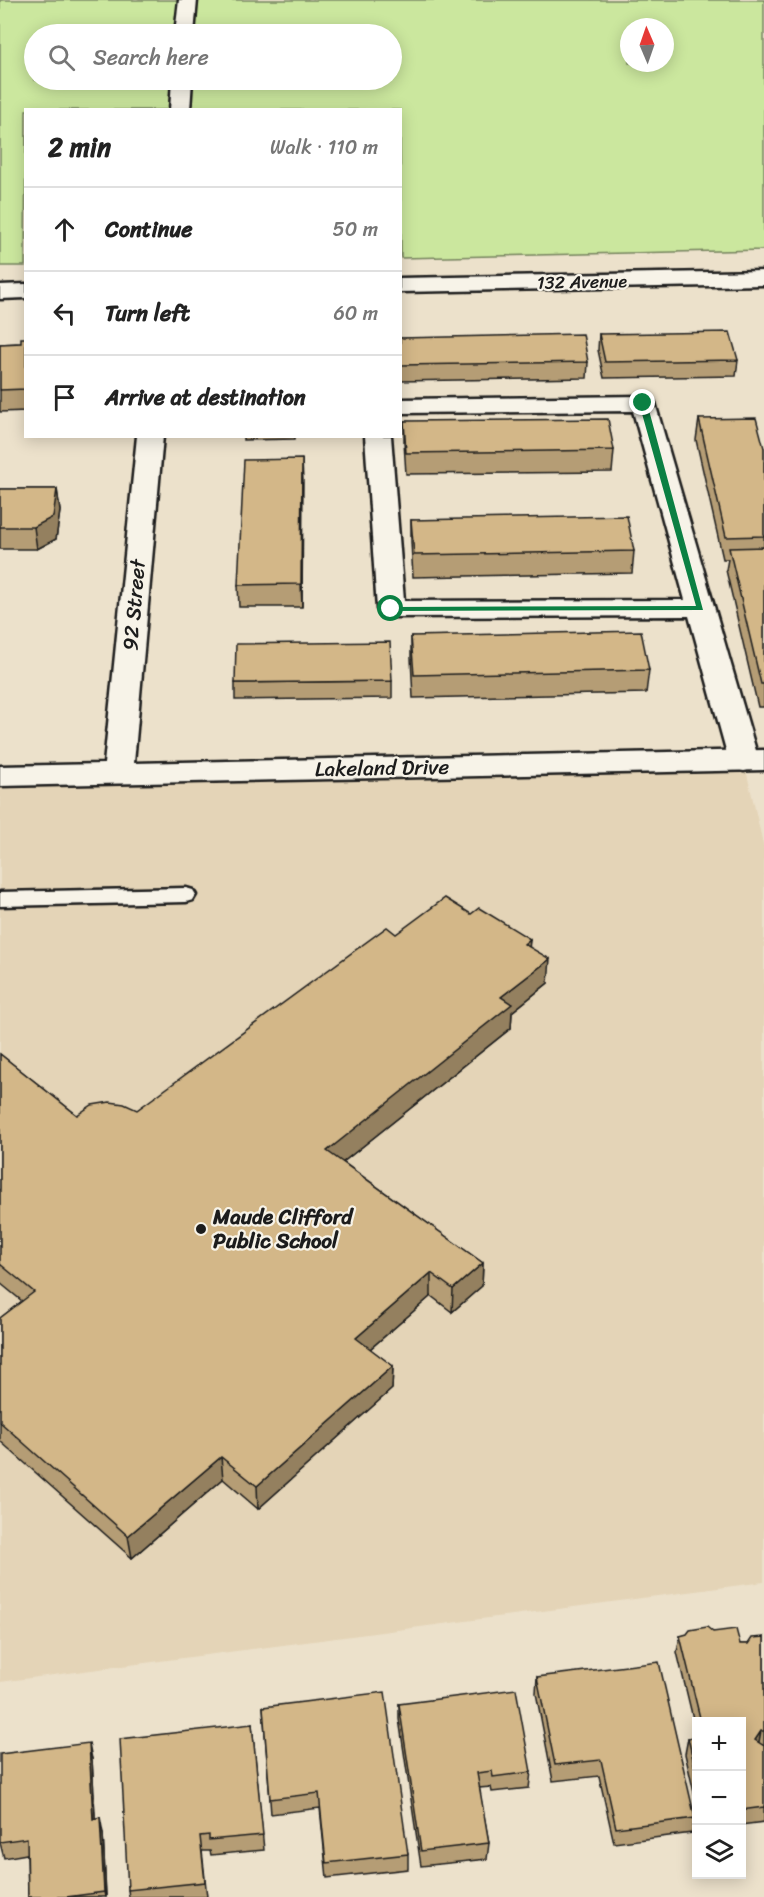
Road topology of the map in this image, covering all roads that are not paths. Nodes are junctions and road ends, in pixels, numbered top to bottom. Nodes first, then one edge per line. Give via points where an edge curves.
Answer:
1 (188, 0) edge
2 (186, 24) edge
3 (181, 90) edge
4 (180, 108) edge
5 (764, 278) edge
6 (402, 285) edge
7 (24, 291) edge
8 (0, 292) edge
9 (402, 406) edge
10 (150, 438) edge
11 (378, 438) edge
12 (700, 608) junction
13 (754, 760) edge
14 (118, 774) junction
15 (0, 776) edge
16 (186, 895) dead end
17 (0, 899) edge

1 - 2 street
3 - 4 street
5 - 6 street, 132 Avenue
7 - 8 street
9 - 12 street via 643,403
10 - 14 street, 92 Street
11 - 12 street via 391,609
12 - 13 street
13 - 14 street, Lakeland Drive
14 - 15 street, Lakeland Drive
16 - 17 lane

